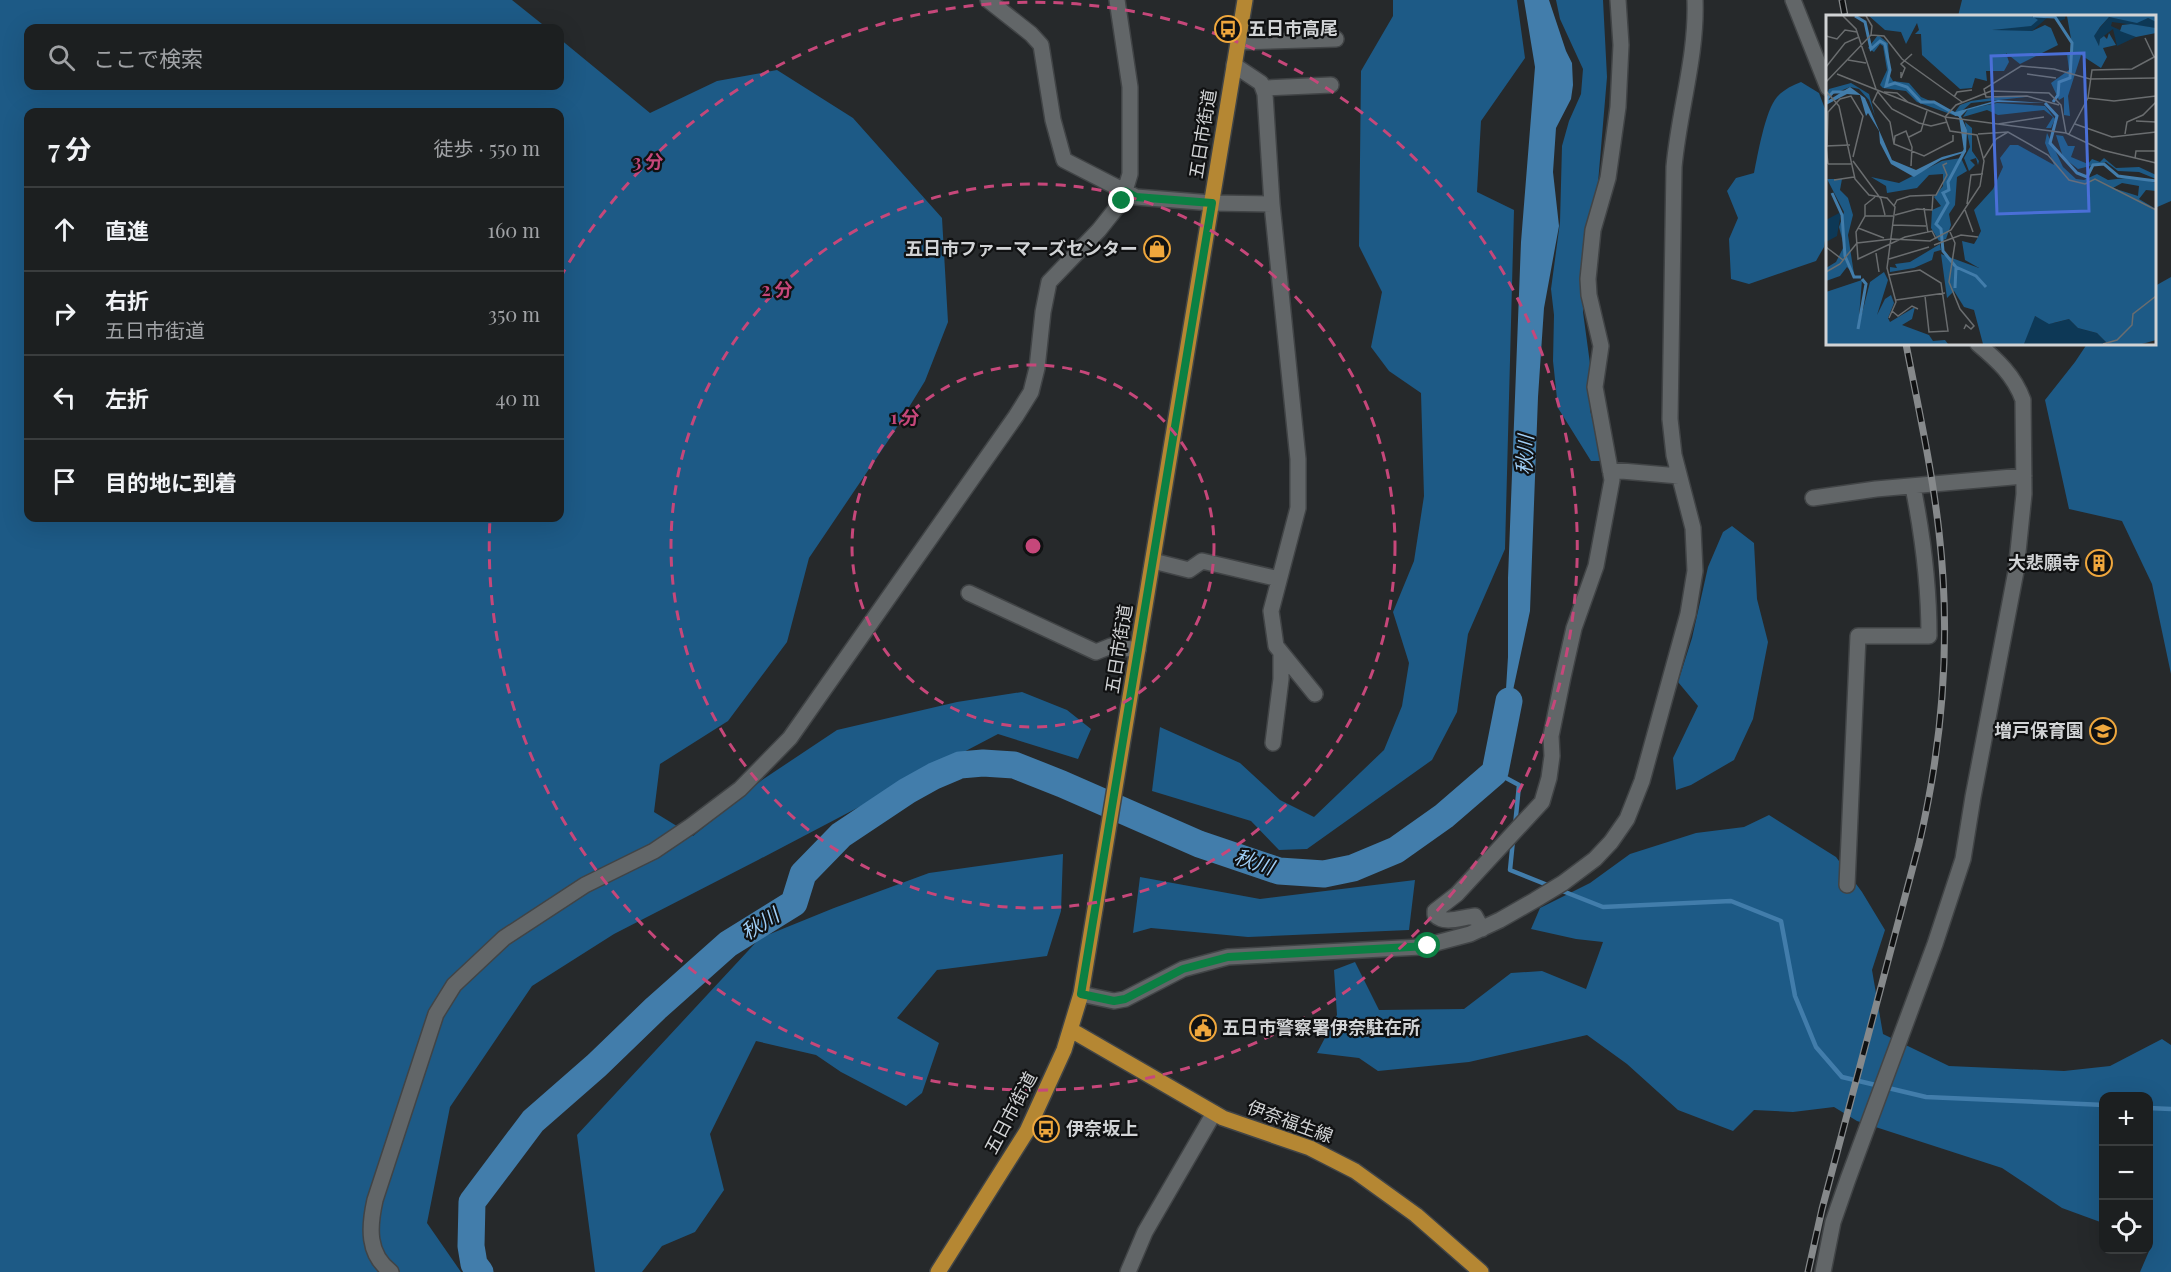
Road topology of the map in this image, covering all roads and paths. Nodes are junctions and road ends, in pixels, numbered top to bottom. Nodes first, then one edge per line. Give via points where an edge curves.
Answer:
1 (988, 0) edge
2 (1117, 0) edge
3 (1245, 0) edge
4 (1618, 0) edge
5 (1695, 0) edge
6 (1793, 0) edge
7 (1336, 39) dead end
8 (1238, 42) junction
9 (1234, 65) junction
10 (1331, 85) dead end
11 (1826, 85) edge
12 (1264, 88) junction
13 (1125, 191) junction
14 (1212, 203) junction
15 (1272, 204) junction
16 (1979, 345) edge
17 (1610, 470) junction
18 (1679, 476) junction
19 (2024, 476) junction
20 (1913, 487) junction
21 (1813, 498) dead end
22 (1153, 561) junction
23 (1279, 579) junction
24 (969, 593) dead end
25 (1138, 650) junction
26 (1281, 653) junction
27 (1316, 694) dead end
28 (1273, 742) dead end
29 (1848, 885) dead end
30 (1482, 929) junction
31 (1081, 994) junction
32 (1071, 1030) junction
33 (1214, 1113) junction
34 (391, 1272) edge
35 (938, 1272) edge
36 (1128, 1272) edge
37 (1481, 1272) edge
38 (1823, 1272) edge

1 - 13 street via 1041,45 1064,160
2 - 13 street via 1130,87 1130,174
3 - 8 main road, 五日市街道
4 - 17 street via 1618,107 1608,178 1593,230 1588,279 1601,346 1595,387
5 - 18 street via 1694,38 1674,167 1670,419
6 - 11 street
7 - 8 street
8 - 9 main road, 五日市街道
9 - 12 street
9 - 14 main road, 五日市街道
10 - 12 street
12 - 15 street
13 - 14 street via 1136,197
13 - 34 street via 1122,201 1099,230 1049,282 1031,392 790,738 740,789 699,820 654,851 585,885 504,938 454,985 436,1014 371,1217 371,1238 377,1258
14 - 15 street
14 - 22 main road, 五日市街道
15 - 23 street via 1298,459 1298,508
16 - 19 street via 2007,370 2020,393
17 - 18 street
17 - 30 street via 1612,480 1596,566 1574,628 1563,676 1542,802 1457,894 1435,911 1438,919 1445,920 1475,916
18 - 30 street via 1694,528 1694,584 1634,806 1611,842 1584,868
19 - 20 street
19 - 38 street via 2016,571 1960,871 1851,1169 1833,1222
20 - 21 street
20 - 29 street via 1924,539 1929,636 1858,636
22 - 23 street via 1189,570 1202,561
22 - 25 main road, 五日市街道
23 - 26 street via 1271,611 1276,646
24 - 25 street via 1096,652 1111,646
25 - 31 main road, 五日市街道
26 - 27 street
26 - 28 street
30 - 31 street via 1421,947 1228,957 1183,969 1125,999 1114,1001
31 - 32 main road, 五日市街道
32 - 33 main road, 伊奈福生線
32 - 35 main road, 五日市街道 via 1027,1131
33 - 36 street via 1145,1232
33 - 37 main road, 伊奈福生線 via 1310,1148 1355,1171 1416,1215

